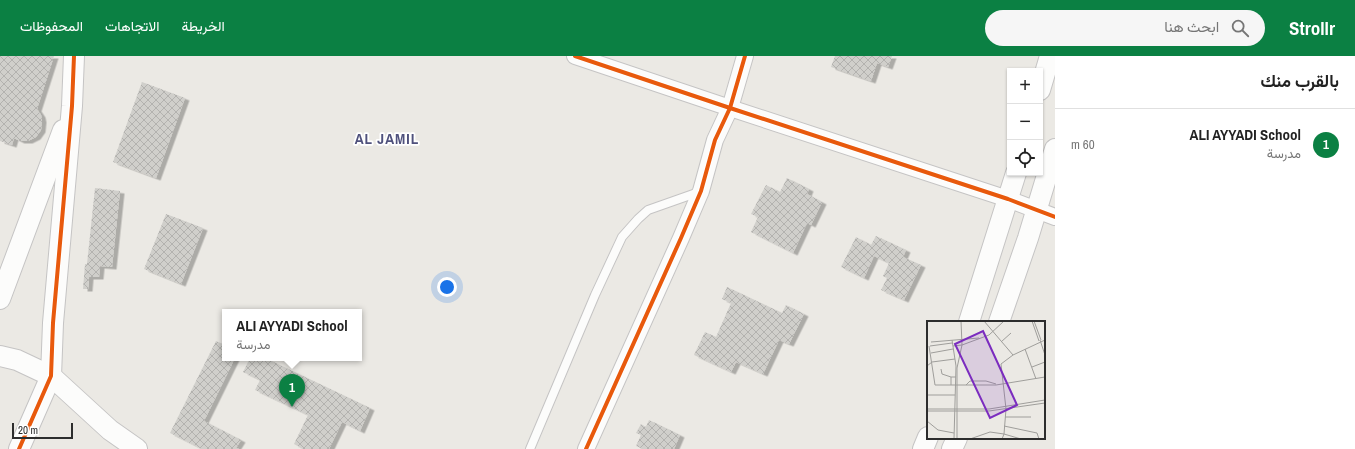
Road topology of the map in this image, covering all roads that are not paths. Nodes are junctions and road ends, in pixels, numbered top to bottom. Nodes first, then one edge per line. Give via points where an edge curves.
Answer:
1 (74, 56) edge
2 (575, 56) edge
3 (745, 56) edge
4 (1050, 56) edge
5 (1043, 80) edge
6 (72, 106) junction
7 (730, 108) junction
8 (1055, 148) edge
9 (1015, 176) edge
10 (700, 191) junction
11 (1008, 199) junction
12 (1037, 209) junction
13 (1055, 217) edge
14 (0, 299) edge
15 (969, 321) edge
16 (999, 321) edge
17 (0, 356) edge
18 (51, 376) junction
19 (927, 439) edge
20 (957, 439) edge
21 (19, 449) edge
22 (137, 449) edge
23 (530, 449) edge
24 (586, 449) edge
25 (923, 449) edge
26 (952, 449) edge

1 - 6 street
2 - 7 street
3 - 7 street
4 - 5 street
6 - 14 street
6 - 18 street via 53,323
7 - 10 street via 715,140
7 - 11 street
8 - 12 street
9 - 11 street
10 - 23 lane via 648,210 622,237
10 - 24 street
11 - 12 street
11 - 15 street
12 - 13 street
12 - 16 street
17 - 18 street via 17,360
18 - 21 street
18 - 22 street via 110,430
19 - 25 street
20 - 26 street

